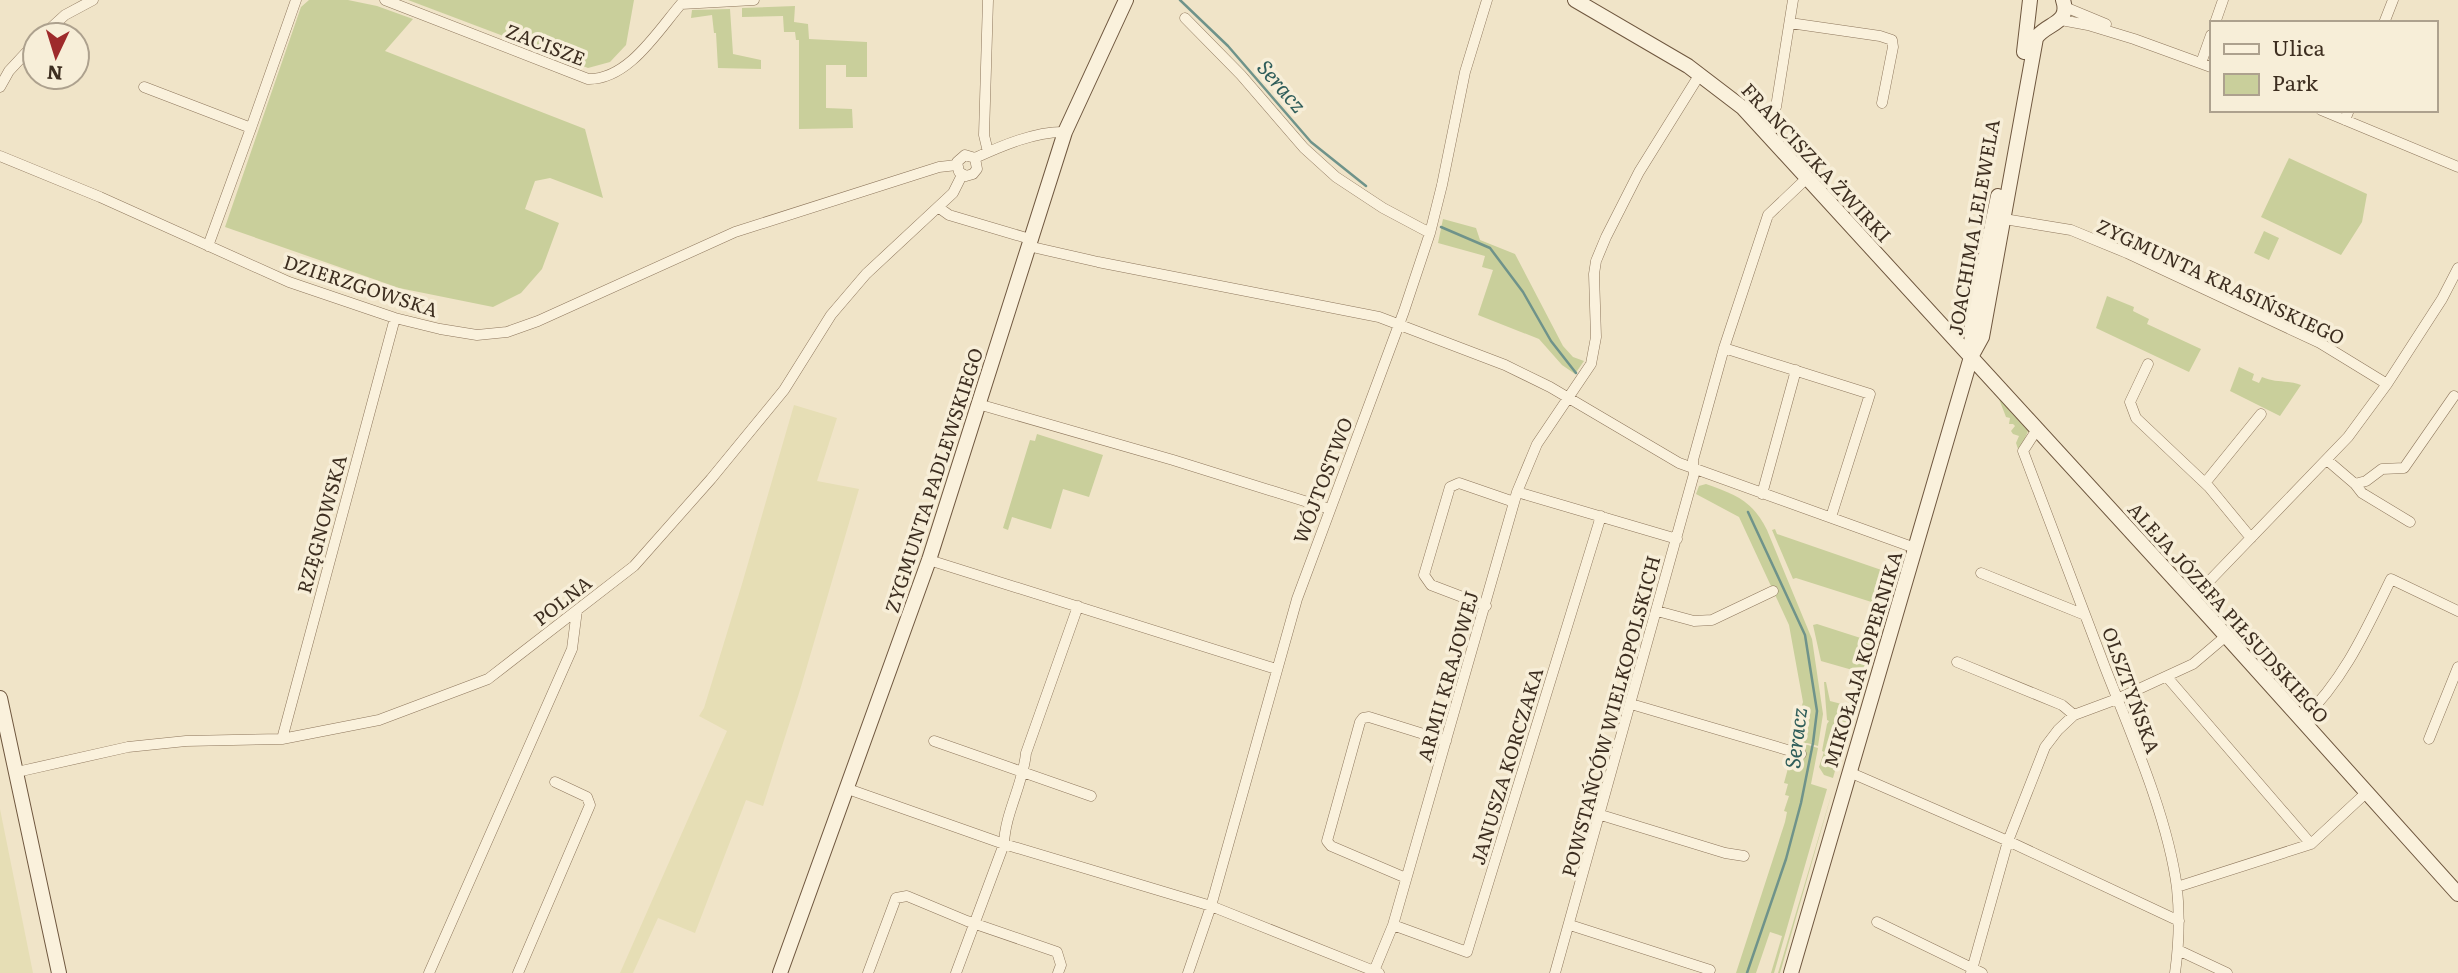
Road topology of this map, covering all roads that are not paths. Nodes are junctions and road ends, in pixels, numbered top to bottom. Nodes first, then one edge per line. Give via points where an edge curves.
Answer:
1 (93, 0) edge
2 (296, 0) edge
3 (385, 0) edge
4 (754, 0) edge
5 (988, 0) edge
6 (1126, 0) edge
7 (1487, 0) edge
8 (1793, 0) edge
9 (2223, 0) edge
10 (2393, 0) edge
11 (1581, 1) edge
12 (2030, 7) edge
13 (2059, 14) edge
14 (1185, 18) dead end
15 (58, 21) edge
16 (2217, 21) edge
17 (2385, 21) edge
18 (1790, 23) junction
19 (2210, 41) edge
20 (21, 58) edge
21 (2206, 65) edge
22 (1700, 74) junction
23 (0, 87) edge
24 (144, 87) dead end
25 (1882, 103) dead end
26 (2347, 115) edge
27 (1759, 125) junction
28 (251, 128) junction
29 (1065, 132) junction
30 (988, 152) junction
31 (0, 156) edge
32 (975, 158) junction
33 (2458, 167) edge
34 (960, 170) junction
35 (1807, 178) junction
36 (939, 207) junction
37 (1998, 218) junction
38 (1430, 233) junction
39 (1029, 243) junction
40 (208, 246) junction
41 (2458, 268) edge
42 (395, 318) junction
43 (1399, 324) junction
44 (1724, 348) junction
45 (1971, 357) junction
46 (2148, 365) dead end
47 (1797, 370) junction
48 (2388, 384) junction
49 (2455, 396) dead end
50 (1570, 399) junction
51 (978, 404) junction
52 (2260, 414) dead end
53 (2036, 431) junction
54 (2327, 460) junction
55 (1692, 468) junction
56 (2205, 483) junction
57 (2355, 484) junction
58 (1762, 494) junction
59 (1516, 497) junction
60 (1330, 509) junction
61 (1601, 516) junction
62 (1831, 517) junction
63 (2410, 522) dead end
64 (2251, 538) junction
65 (1677, 539) junction
66 (1915, 548) junction
67 (929, 561) junction
68 (1981, 573) dead end
69 (1773, 591) dead end
70 (2192, 599) junction
71 (1486, 606) junction
72 (1078, 607) junction
73 (577, 610) junction
74 (2458, 610) edge
75 (1657, 611) junction
76 (2085, 615) junction
77 (2226, 636) junction
78 (1957, 662) dead end
79 (2458, 667) edge
80 (1276, 669) junction
81 (2167, 677) junction
82 (0, 698) edge
83 (2117, 699) junction
84 (1632, 704) junction
85 (2074, 715) junction
86 (2302, 720) junction
87 (282, 739) junction
88 (2429, 739) dead end
89 (934, 741) dead end
90 (1447, 741) junction
91 (1801, 754) dead end
92 (17, 772) junction
93 (1849, 772) junction
94 (1024, 773) junction
95 (555, 782) dead end
96 (848, 789) junction
97 (2368, 792) junction
98 (1091, 796) dead end
99 (1601, 815) junction
100 (2008, 841) junction
101 (1004, 844) junction
102 (2311, 844) junction
103 (1744, 856) dead end
104 (1406, 878) junction
105 (2177, 887) junction
106 (2458, 894) edge
107 (1210, 906) junction
108 (2179, 921) junction
109 (1877, 922) dead end
110 (975, 923) junction
111 (1393, 925) junction
112 (1570, 925) junction
113 (2178, 950) junction
114 (1710, 970) dead end
115 (1975, 971) edge
116 (1377, 972) edge
117 (59, 973) edge
118 (429, 973) edge
119 (518, 973) edge
120 (780, 973) edge
121 (868, 973) edge
122 (956, 973) edge
123 (1058, 973) edge
124 (1188, 973) edge
125 (1555, 973) edge
126 (1791, 973) edge
127 (2175, 973) edge
128 (2227, 973) edge

1 - 15 street
2 - 28 street
3 - 4 street, ZACISZE via 588,79 601,80 635,57 681,4
5 - 30 street via 984,135
6 - 29 street, ZYGMUNTA PADLEWSKIEGO
7 - 38 street, WÓJTOSTWO via 1465,72
8 - 18 street
9 - 16 street
10 - 17 street
11 - 22 street, FRANCISZKA ŻWIRKI
12 - 13 street via 2036,24
12 - 37 street, JOACHIMA LELEWELA
13 - 21 street
13 - 37 street, JOACHIMA LELEWELA via 2035,42
14 - 38 street via 1336,177
18 - 25 street via 1892,40
18 - 27 street via 1776,107
19 - 21 street
20 - 23 street
22 - 27 street, FRANCISZKA ŻWIRKI
22 - 50 street, ARMII KRAJOWEJ via 1639,172 1596,261 1595,352
24 - 28 street
26 - 33 street
27 - 35 street, FRANCISZKA ŻWIRKI
28 - 40 street
29 - 30 street, DZIERZGOWSKA
29 - 39 street, ZYGMUNTA PADLEWSKIEGO
30 - 32 street, DZIERZGOWSKA
31 - 40 street, DZIERZGOWSKA
32 - 34 street, DZIERZGOWSKA via 962,156
32 - 34 street, DZIERZGOWSKA via 976,172 970,176
34 - 36 street, POLNA via 953,193
34 - 42 street, DZIERZGOWSKA via 939,167 735,232 507,332 477,335
35 - 44 street, POWSTAŃCÓW WIELKOPOLSKICH via 1768,215
35 - 45 street, FRANCISZKA ŻWIRKI
36 - 39 street via 949,215
36 - 73 street, POLNA via 866,274 831,315 784,390 634,566
37 - 45 street, JOACHIMA LELEWELA via 1982,337
37 - 48 street, ZYGMUNTA KRASIŃSKIEGO via 2071,230 2127,253 2320,343
38 - 43 street, WÓJTOSTWO
39 - 43 street via 1098,262
39 - 51 street, ZYGMUNTA PADLEWSKIEGO
40 - 42 street, DZIERZGOWSKA via 289,282
41 - 48 street
42 - 87 street, RZĘGNOWSKA
43 - 50 street via 1505,365
43 - 60 street, WÓJTOSTWO
44 - 47 street
44 - 55 street, POWSTAŃCÓW WIELKOPOLSKICH
45 - 53 street, ALEJA JÓZEFA PIŁSUDSKIEGO
45 - 66 street, MIKOŁAJA KOPERNIKA
46 - 56 street via 2130,402 2132,412
47 - 58 street
47 - 62 street via 1870,394
48 - 54 street
49 - 57 street via 2404,468 2382,469
50 - 55 street
50 - 59 street, ARMII KRAJOWEJ via 1537,444
51 - 60 street
51 - 67 street, ZYGMUNTA PADLEWSKIEGO
52 - 56 street
53 - 70 street, ALEJA JÓZEFA PIŁSUDSKIEGO
53 - 76 street, OLSZTYŃSKA via 2023,450
54 - 57 street
54 - 64 street
55 - 58 street
55 - 65 street, POWSTAŃCÓW WIELKOPOLSKICH
56 - 64 street
57 - 63 street
58 - 62 street
59 - 61 street
59 - 71 street, ARMII KRAJOWEJ
59 - 71 street via 1459,482 1450,487 1424,575 1430,585
60 - 80 street, WÓJTOSTWO
61 - 65 street
61 - 111 street, JANUSZA KORCZAKA via 1467,952
62 - 66 street
64 - 70 street
65 - 75 street, POWSTAŃCÓW WIELKOPOLSKICH
66 - 93 street, MIKOŁAJA KOPERNIKA
67 - 72 street
67 - 96 street, ZYGMUNTA PADLEWSKIEGO
68 - 76 street
69 - 75 street via 1712,620 1694,621
70 - 77 street, ALEJA JÓZEFA PIŁSUDSKIEGO
71 - 90 street, ARMII KRAJOWEJ
72 - 80 street
72 - 94 street via 1026,753
73 - 87 street, POLNA via 488,679 379,720
73 - 118 street via 572,649
74 - 86 street via 2391,579 2353,657
75 - 84 street, POWSTAŃCÓW WIELKOPOLSKICH
76 - 83 street, OLSZTYŃSKA
77 - 81 street via 2193,664
77 - 86 street, ALEJA JÓZEFA PIŁSUDSKIEGO
78 - 85 street via 2062,705
79 - 88 street
80 - 107 street, WÓJTOSTWO
81 - 83 street
81 - 102 street
82 - 92 street
83 - 85 street
83 - 105 street, OLSZTYŃSKA via 2157,809
84 - 91 street
84 - 99 street, POWSTAŃCÓW WIELKOPOLSKICH
85 - 100 street via 2045,747
86 - 97 street, ALEJA JÓZEFA PIŁSUDSKIEGO
87 - 92 street, POLNA via 128,747
89 - 94 street
90 - 104 street, ARMII KRAJOWEJ
90 - 104 street via 1369,717 1360,722 1326,841
92 - 117 street
93 - 100 street
93 - 126 street, MIKOŁAJA KOPERNIKA
94 - 98 street
94 - 101 street via 1004,827
95 - 119 street via 587,797 590,805
96 - 101 street
96 - 120 street, ZYGMUNTA PADLEWSKIEGO
97 - 102 street
97 - 106 street, ALEJA JÓZEFA PIŁSUDSKIEGO
99 - 103 street
99 - 112 street, POWSTAŃCÓW WIELKOPOLSKICH
100 - 108 street
100 - 115 street
101 - 107 street
101 - 110 street
102 - 105 street
104 - 111 street, ARMII KRAJOWEJ
105 - 108 street, OLSZTYŃSKA
107 - 116 street
107 - 124 street, WÓJTOSTWO
108 - 113 street, OLSZTYŃSKA
109 - 115 street
110 - 121 street via 907,896 896,898
110 - 122 street
110 - 123 street via 1057,952
111 - 116 street, ARMII KRAJOWEJ
112 - 114 street
112 - 125 street, POWSTAŃCÓW WIELKOPOLSKICH
113 - 127 street, OLSZTYŃSKA
113 - 128 street

